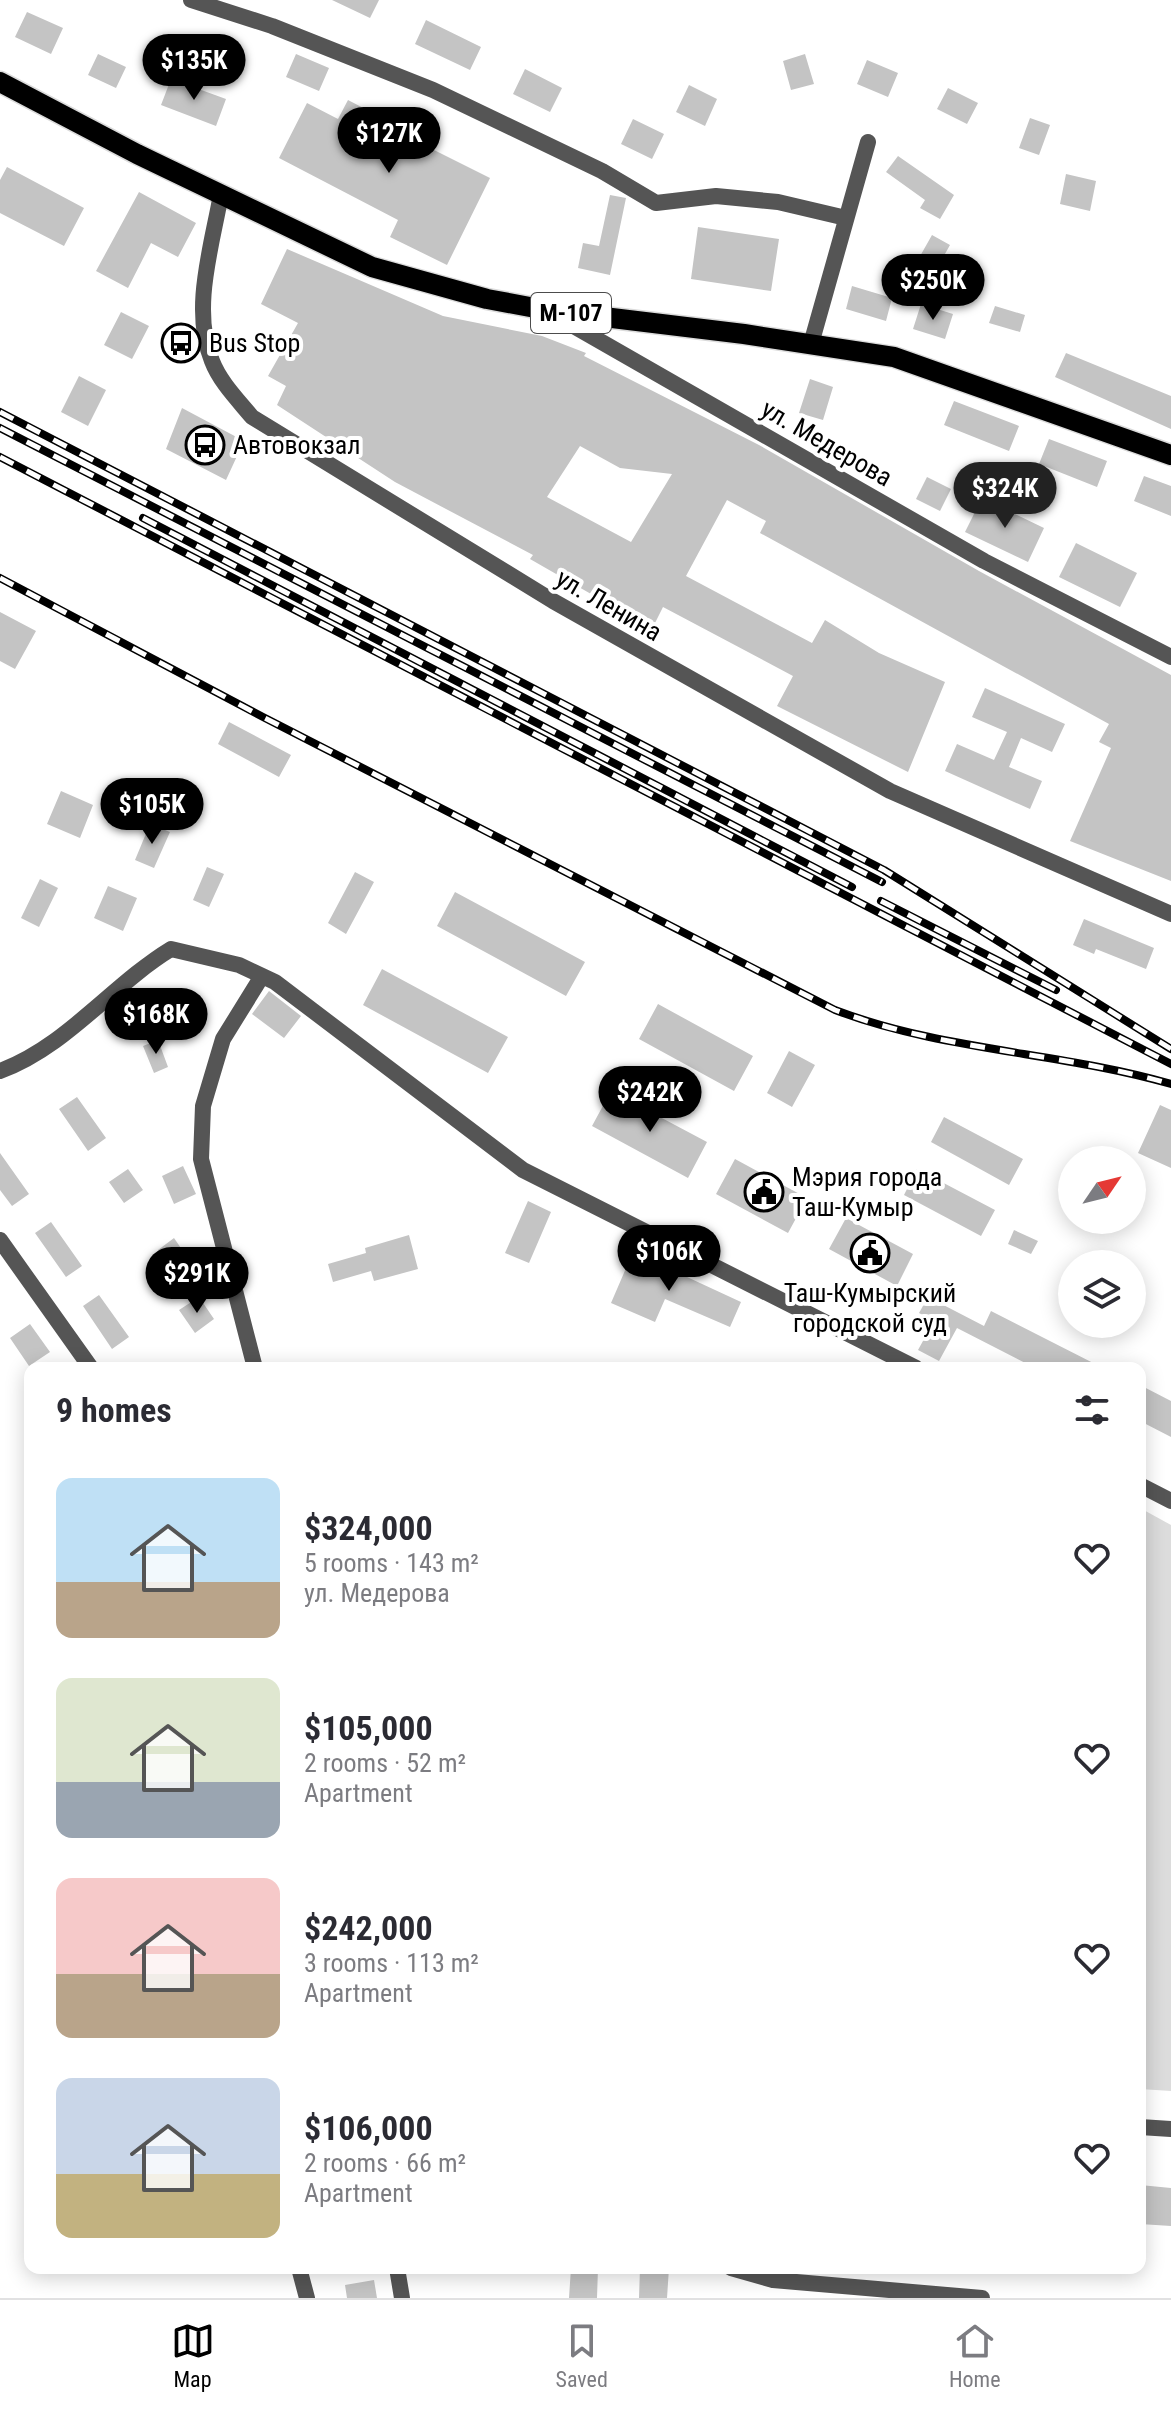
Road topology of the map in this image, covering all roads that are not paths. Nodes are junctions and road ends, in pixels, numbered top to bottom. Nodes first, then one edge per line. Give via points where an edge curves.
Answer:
1 (191, 0) edge
2 (0, 82) edge
3 (868, 142) dead end
4 (221, 194) junction
5 (846, 218) junction
6 (546, 310) junction
7 (811, 344) junction
8 (1171, 455) edge
9 (1171, 657) edge
10 (1171, 914) edge
11 (262, 976) junction
12 (0, 1071) edge
13 (0, 1240) edge
14 (87, 1362) edge
15 (253, 1362) edge
16 (904, 1362) edge
17 (1146, 1488) edge
18 (1171, 1501) edge
19 (1146, 2127) edge
20 (1171, 2129) edge
21 (301, 2274) edge
22 (398, 2274) edge
23 (752, 2274) edge
24 (307, 2298) edge
25 (402, 2298) edge
26 (982, 2298) edge

1 - 5 street via 433,90 602,171 656,203 716,196 778,202
2 - 4 main road, М-107
3 - 5 street
4 - 6 main road, М-107 via 372,267
4 - 10 street, ул. Ленина via 202,310 211,361 252,417 553,601 890,791
5 - 7 street
6 - 7 main road, М-107
6 - 9 street, ул. Медерова via 984,561
7 - 8 main road, М-107 via 894,357
11 - 12 street via 239,965 171,949 142,967 81,1021 21,1063
11 - 15 street via 223,1039 203,1106 201,1159
11 - 16 street via 523,1170
13 - 14 street
17 - 18 street
19 - 20 street
21 - 24 street
22 - 25 street
23 - 26 street

